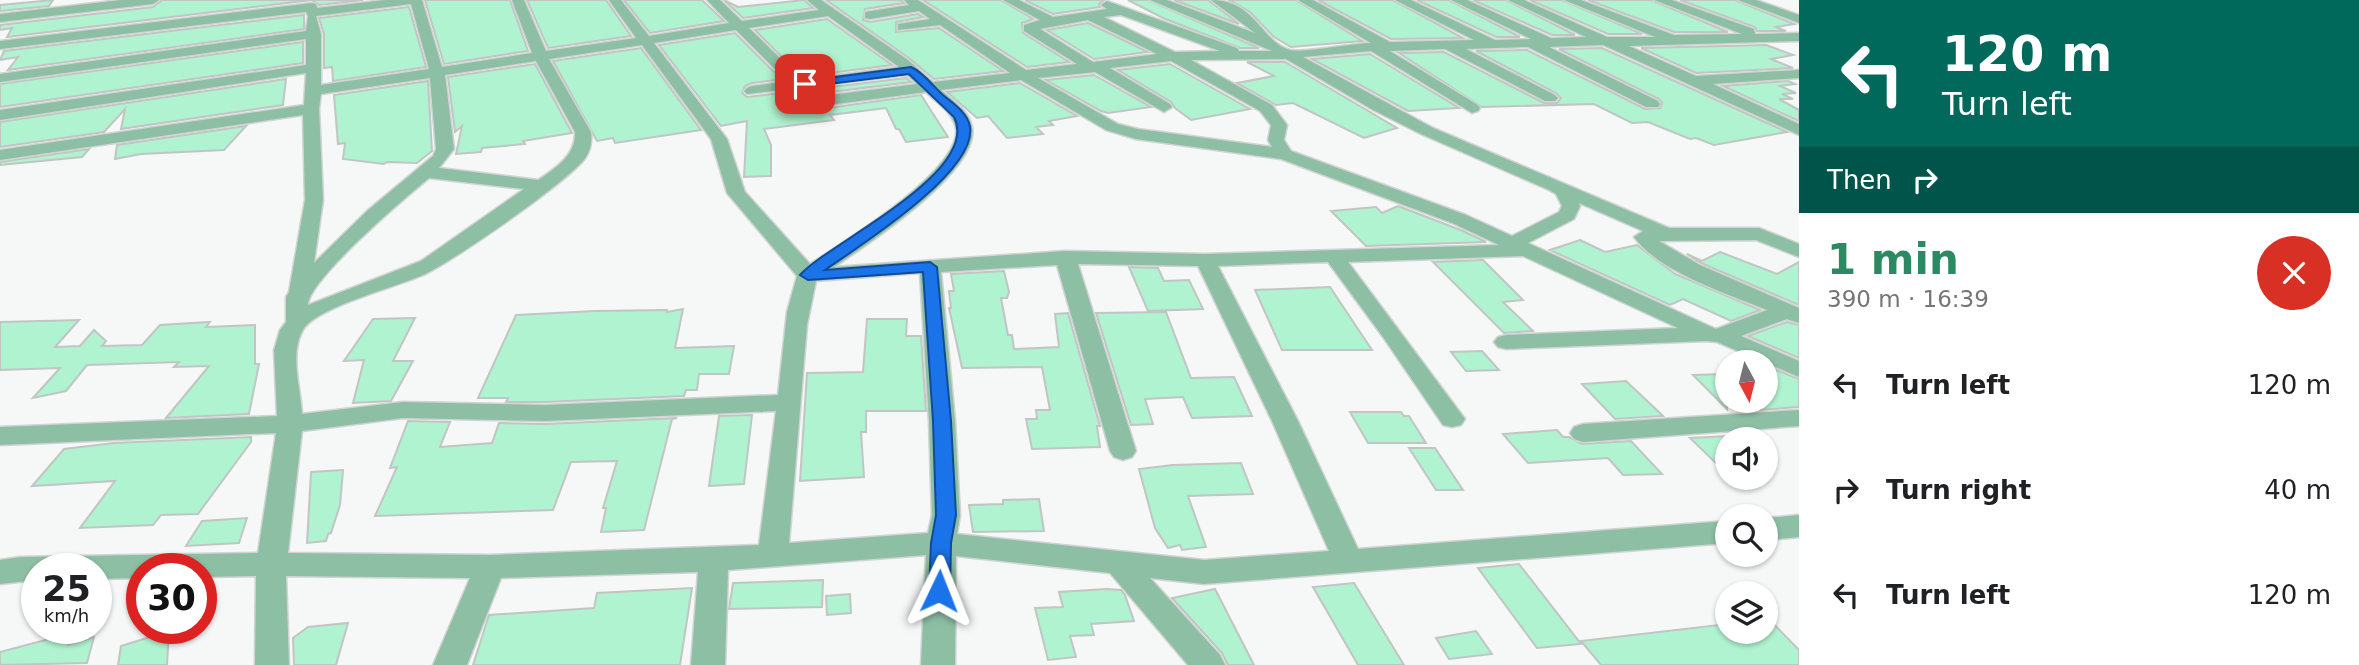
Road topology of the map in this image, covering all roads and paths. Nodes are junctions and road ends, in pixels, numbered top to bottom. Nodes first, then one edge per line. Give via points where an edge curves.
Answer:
1 (153, 0) edge
2 (416, 0) edge
3 (518, 0) edge
4 (615, 0) edge
5 (713, 0) edge
6 (813, 0) edge
7 (1009, 0) edge
8 (1097, 0) edge
9 (1156, 0) edge
10 (1217, 0) edge
11 (1304, 0) edge
12 (1401, 0) edge
13 (1457, 0) edge
14 (1514, 0) edge
15 (1570, 0) edge
16 (1660, 0) edge
17 (1744, 0) edge
18 (916, 4) edge
19 (312, 6) edge
20 (1121, 11) junction
21 (831, 12) junction
22 (870, 15) dead end
23 (1091, 16) junction
24 (0, 18) edge
25 (1799, 19) edge
26 (943, 21) junction
27 (1051, 21) junction
28 (739, 26) junction
29 (903, 27) dead end
30 (314, 34) junction
31 (1762, 37) junction
32 (1799, 37) edge
33 (645, 39) junction
34 (1673, 39) junction
35 (1609, 41) junction
36 (1540, 43) junction
37 (1270, 44) junction
38 (1494, 44) junction
39 (0, 45) edge
40 (1450, 46) junction
41 (1384, 48) junction
42 (1287, 55) junction
43 (1173, 56) junction
44 (541, 57) junction
45 (1245, 57) junction
46 (781, 67) dead end
47 (1095, 67) junction
48 (312, 68) junction
49 (911, 70) junction
50 (437, 73) junction
51 (1799, 74) edge
52 (1026, 77) junction
53 (0, 78) edge
54 (1694, 81) junction
55 (928, 87) junction
56 (314, 90) junction
57 (752, 91) dead end
58 (1550, 98) dead end
59 (807, 103) dead end
60 (1652, 104) dead end
61 (1164, 107) dead end
62 (1472, 108) dead end
63 (311, 109) junction
64 (0, 115) edge
65 (1799, 130) edge
66 (1284, 154) junction
67 (0, 155) edge
68 (425, 172) junction
69 (1553, 184) junction
70 (541, 186) junction
71 (1799, 233) edge
72 (1666, 234) junction
73 (1759, 234) junction
74 (1519, 247) junction
75 (1799, 251) edge
76 (1065, 257) junction
77 (1334, 257) junction
78 (1205, 260) junction
79 (930, 267) junction
80 (808, 275) junction
81 (297, 297) junction
82 (1791, 312) edge
83 (297, 322) junction
84 (1717, 336) junction
85 (1506, 342) dead end
86 (1799, 370) edge
87 (790, 402) junction
88 (1799, 418) edge
89 (1452, 419) dead end
90 (289, 424) junction
91 (1583, 433) dead end
92 (0, 436) edge
93 (1123, 451) dead end
94 (1799, 526) edge
95 (1778, 528) edge
96 (1715, 533) edge
97 (941, 543) junction
98 (772, 555) junction
99 (714, 560) junction
100 (1349, 562) junction
101 (1119, 563) junction
102 (272, 564) junction
103 (490, 567) junction
104 (0, 572) edge
105 (272, 665) edge
106 (450, 665) edge
107 (708, 665) edge
108 (938, 665) edge
109 (1208, 665) edge

1 - 24 street
2 - 19 street
2 - 50 street
3 - 44 street
4 - 33 street
5 - 28 street
6 - 21 street
7 - 27 street
8 - 20 street
9 - 37 street
10 - 37 street via 1244,16
11 - 41 street
12 - 38 street
13 - 36 street
14 - 35 street
15 - 34 street
16 - 31 street
17 - 25 street
18 - 22 street
18 - 26 street
19 - 30 street
19 - 39 street
20 - 23 street
20 - 45 street
21 - 28 street
21 - 49 street
23 - 27 street
23 - 43 street
26 - 29 street
26 - 52 street
27 - 47 street via 1029,27
28 - 33 street
28 - 46 street
30 - 48 street
30 - 53 street
31 - 32 street
31 - 34 street
33 - 44 street
33 - 80 street via 719,139 736,193
34 - 35 street
35 - 36 street
35 - 54 street
36 - 38 street
36 - 60 street
37 - 42 street
38 - 40 street
40 - 41 street
40 - 58 street
41 - 42 street
41 - 62 street
42 - 45 street
42 - 69 street via 1427,131
43 - 45 street
43 - 47 street
43 - 66 street via 1266,108 1279,125 1276,140
44 - 50 street
44 - 70 street via 583,132 584,142 578,156
47 - 52 street
47 - 61 street
48 - 56 street
48 - 64 street
49 - 55 street
49 - 57 street
50 - 56 street
50 - 68 street via 445,149
51 - 54 street
52 - 55 street
52 - 66 street via 1112,127
54 - 65 street
55 - 59 street
55 - 80 street via 959,115 964,126 964,138 953,157 902,210
56 - 63 street
63 - 67 street
63 - 81 street via 314,200
66 - 74 street via 1459,219
68 - 70 street
68 - 81 street via 374,215
69 - 72 street
69 - 74 street via 1572,206 1567,215
70 - 83 street via 429,265
71 - 73 street
72 - 73 street
72 - 82 street via 1644,236 1650,245 1681,263
73 - 75 street
74 - 77 street
74 - 84 street
76 - 78 street
76 - 79 street
76 - 93 street
77 - 78 street
77 - 89 street
78 - 100 street
79 - 80 street
79 - 97 street via 946,515
80 - 87 street via 802,288
81 - 83 street
82 - 84 street
83 - 90 street via 285,358
84 - 85 street
84 - 86 street
87 - 90 street via 545,412 403,410
87 - 98 street
88 - 91 street
90 - 92 street
90 - 102 street via 282,512
94 - 95 street
96 - 100 street
97 - 98 street
97 - 101 street
97 - 108 street
98 - 99 street
99 - 103 street
99 - 107 street
100 - 101 street via 1204,572
101 - 109 street
102 - 103 street
102 - 104 street
102 - 105 street
103 - 106 street

